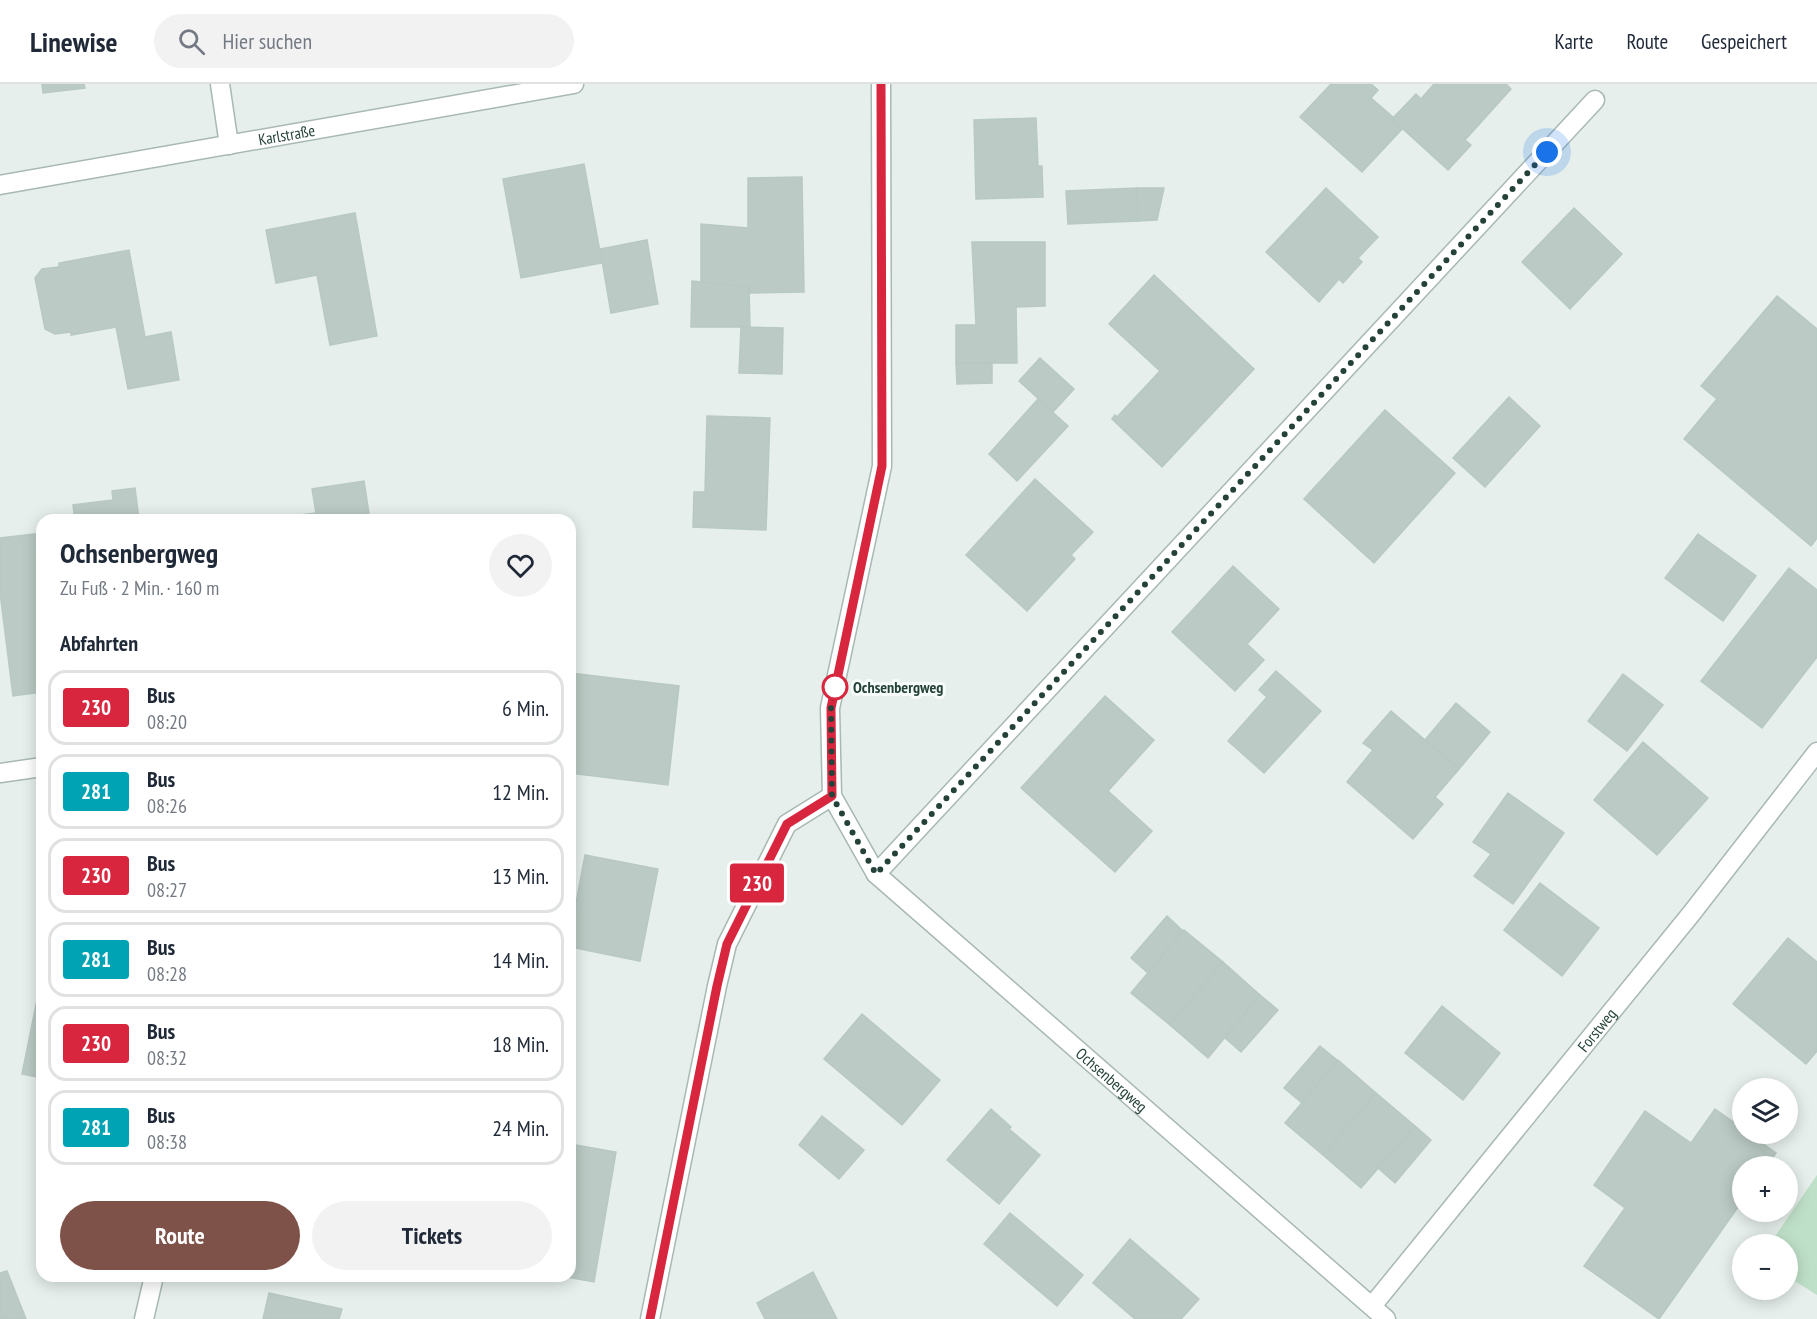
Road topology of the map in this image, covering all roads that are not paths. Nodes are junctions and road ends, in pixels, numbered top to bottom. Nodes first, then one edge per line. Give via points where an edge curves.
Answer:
1 (220, 84) edge
2 (574, 84) edge
3 (881, 84) edge
4 (1595, 100) dead end
5 (229, 145) junction
6 (0, 185) edge
7 (1817, 752) edge
8 (36, 768) edge
9 (0, 773) edge
10 (832, 796) junction
11 (876, 874) junction
12 (153, 1282) edge
13 (1372, 1306) junction
14 (144, 1319) edge
15 (650, 1319) edge
16 (1386, 1319) edge

1 - 5 street
2 - 5 street, Karlstraße
3 - 10 street, Ochsenbergweg via 882,466 831,708
4 - 11 street
5 - 6 street, Karlstraße
7 - 13 street, Forstweg via 1691,914
8 - 9 street
10 - 11 street, Ochsenbergweg
10 - 15 street via 787,824 727,944
11 - 13 street, Ochsenbergweg
12 - 14 street
13 - 16 street, Ochsenbergweg

